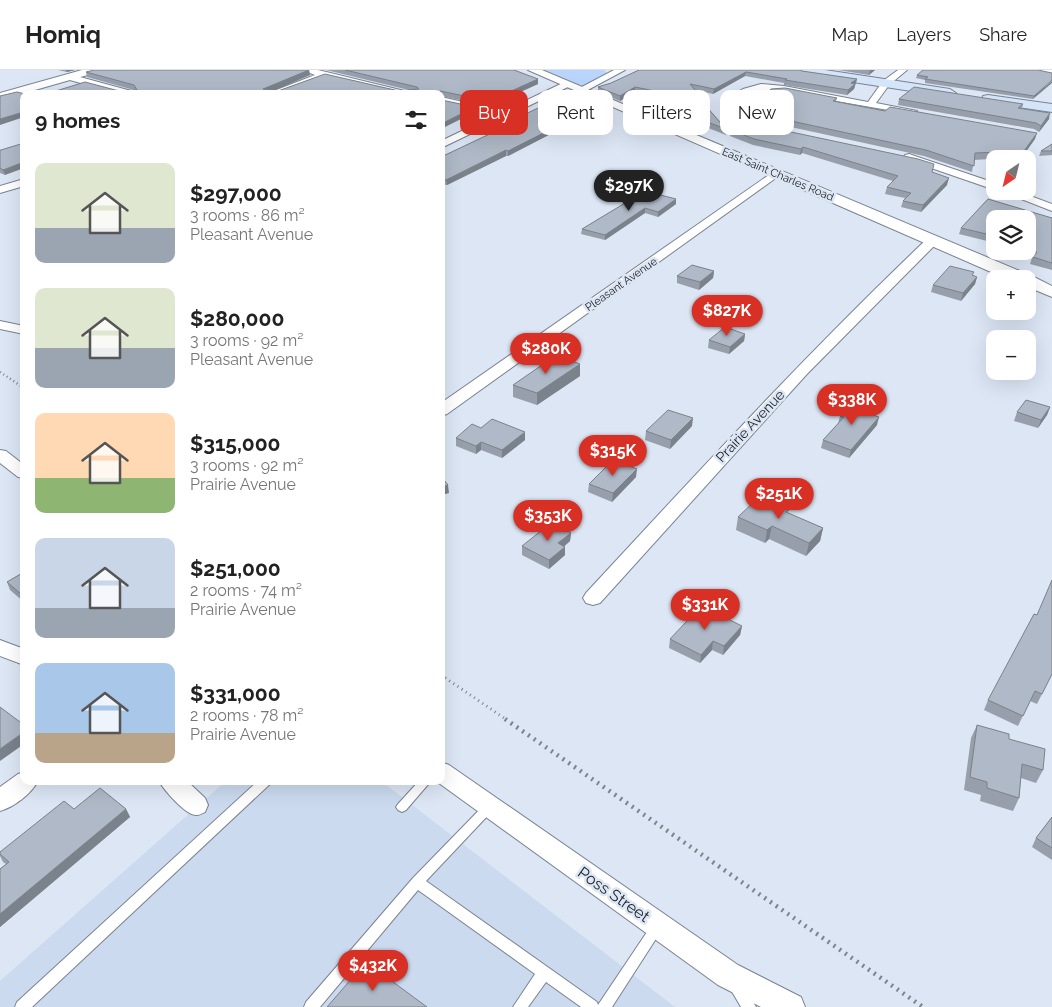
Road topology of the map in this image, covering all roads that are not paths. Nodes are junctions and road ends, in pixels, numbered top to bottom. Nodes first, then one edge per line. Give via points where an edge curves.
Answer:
1 (94, 70) edge
2 (306, 70) edge
3 (533, 70) edge
4 (621, 70) edge
5 (801, 70) edge
6 (903, 70) edge
7 (1040, 70) edge
8 (1052, 72) edge
9 (324, 74) junction
10 (69, 77) junction
11 (886, 83) junction
12 (567, 84) junction
13 (24, 90) edge
14 (117, 90) edge
15 (281, 90) edge
16 (395, 90) edge
17 (581, 90) joint
18 (750, 90) edge
19 (789, 90) edge
20 (20, 91) edge
21 (794, 91) edge
22 (0, 97) edge
23 (445, 101) edge
24 (528, 103) edge
25 (460, 104) edge
26 (613, 104) edge
27 (870, 105) junction
28 (1051, 107) edge
29 (928, 115) edge
30 (460, 135) edge
31 (445, 142) edge
32 (896, 155) edge
33 (776, 173) junction
34 (20, 183) edge
35 (986, 184) edge
36 (0, 190) edge
37 (1030, 200) edge
38 (1052, 208) edge
39 (933, 240) junction
40 (1001, 270) edge
41 (1036, 285) edge
42 (1052, 292) edge
43 (0, 324) edge
44 (20, 329) edge
45 (445, 407) edge
46 (0, 455) edge
47 (20, 469) edge
48 (593, 598) dead end
49 (0, 648) edge
50 (20, 656) edge
51 (445, 775) edge
52 (21, 785) edge
53 (174, 785) edge
54 (262, 785) edge
55 (422, 785) edge
56 (0, 801) edge
57 (196, 805) dead end
58 (490, 806) junction
59 (402, 807) dead end
60 (416, 882) junction
61 (658, 925) junction
62 (544, 973) junction
63 (728, 975) junction
64 (22, 1007) edge
65 (311, 1007) edge
66 (520, 1007) edge
67 (592, 1007) edge
68 (604, 1007) edge
69 (749, 1007) edge
70 (791, 1007) edge

1 - 10 street
2 - 9 street
3 - 12 street, East Saint Charles Road
4 - 17 street
5 - 11 main road
6 - 11 street
7 - 8 street
9 - 15 street
9 - 16 street
10 - 13 street
10 - 14 street
11 - 27 street
11 - 28 main road
12 - 17 street, East Saint Charles Road
12 - 24 street
18 - 19 street via 761,87
20 - 22 street
21 - 27 street
23 - 25 street
26 - 33 street, East Saint Charles Road
27 - 29 street
30 - 31 street
32 - 35 street via 939,166
33 - 39 street, East Saint Charles Road
33 - 45 street, Pleasant Avenue
34 - 36 street
37 - 38 street
39 - 40 street, East Saint Charles Road
39 - 48 street, Prairie Avenue via 751,423
41 - 42 street
43 - 44 street
46 - 47 street
49 - 50 street
51 - 58 street, Poss Street
52 - 56 street
53 - 57 street
54 - 64 lane
55 - 59 lane
58 - 60 lane
58 - 61 street, Poss Street
60 - 62 lane
60 - 65 lane
61 - 63 street, Poss Street
61 - 68 lane
62 - 66 lane
62 - 67 lane
63 - 69 lane
63 - 70 street, Poss Street

